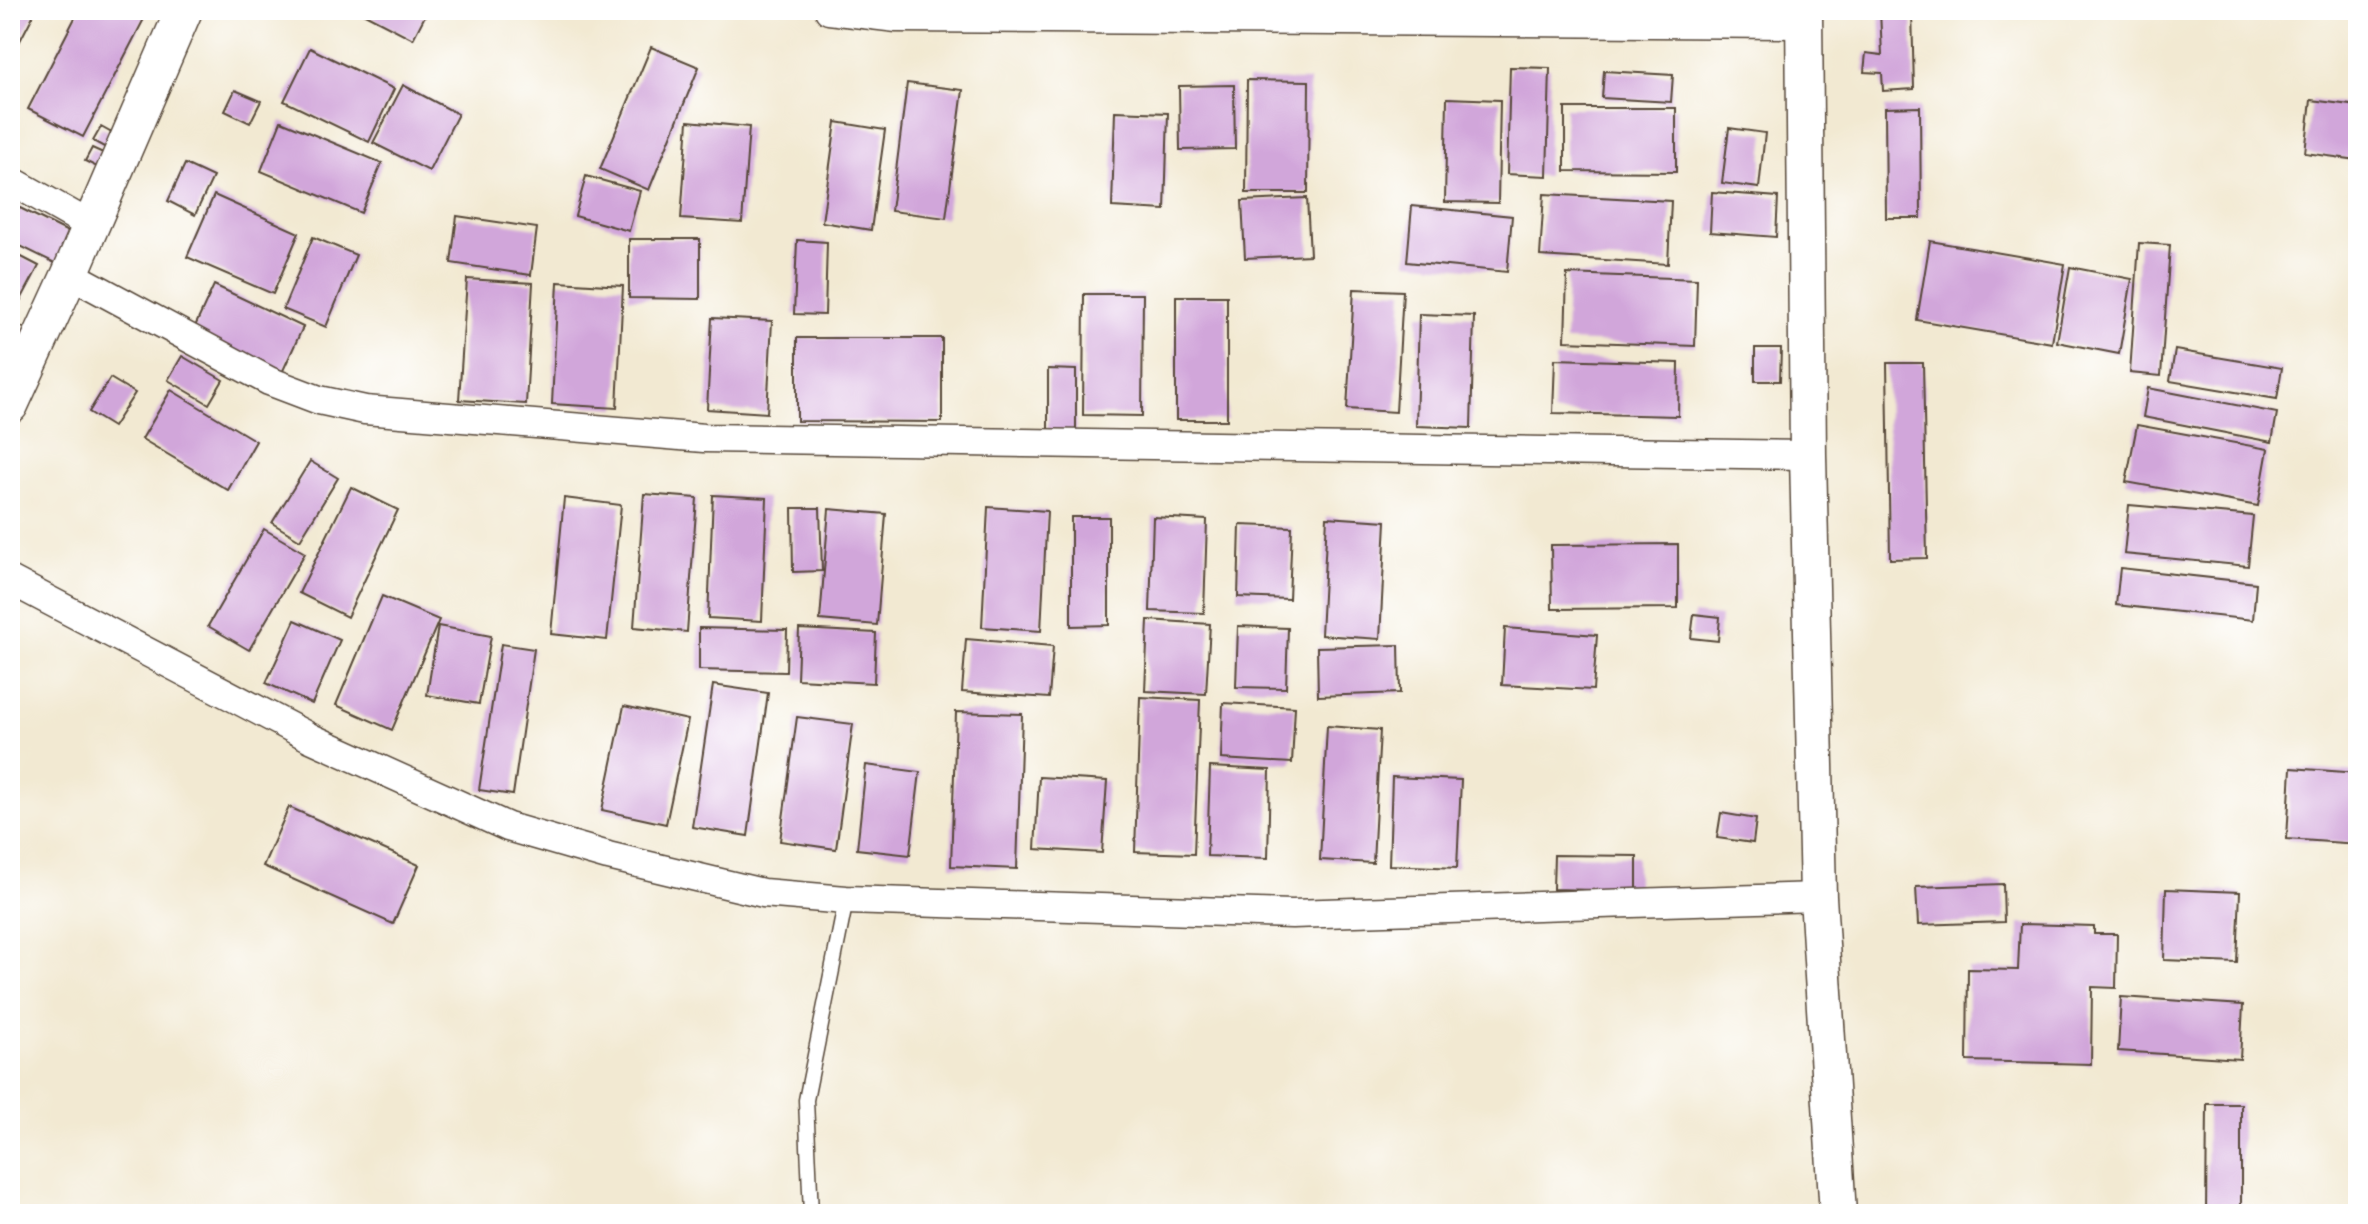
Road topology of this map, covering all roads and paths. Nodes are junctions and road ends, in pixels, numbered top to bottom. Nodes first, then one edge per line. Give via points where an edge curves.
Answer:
1 (184, 10) edge
2 (829, 10) edge
3 (1804, 17) edge
4 (10, 180) edge
5 (90, 225) junction
6 (70, 274) junction
7 (10, 405) edge
8 (1808, 455) junction
9 (10, 580) edge
10 (1818, 897) junction
11 (846, 900) junction
12 (811, 1214) edge
13 (1838, 1214) edge

1 - 5 street
2 - 3 street via 897,18
3 - 8 street
4 - 5 street
5 - 6 street
6 - 7 street
6 - 8 street via 269,381 365,410 704,438
8 - 10 street
9 - 11 street via 311,738 508,827 763,893
10 - 11 street via 1292,914
10 - 13 street
11 - 12 lane via 806,1100

